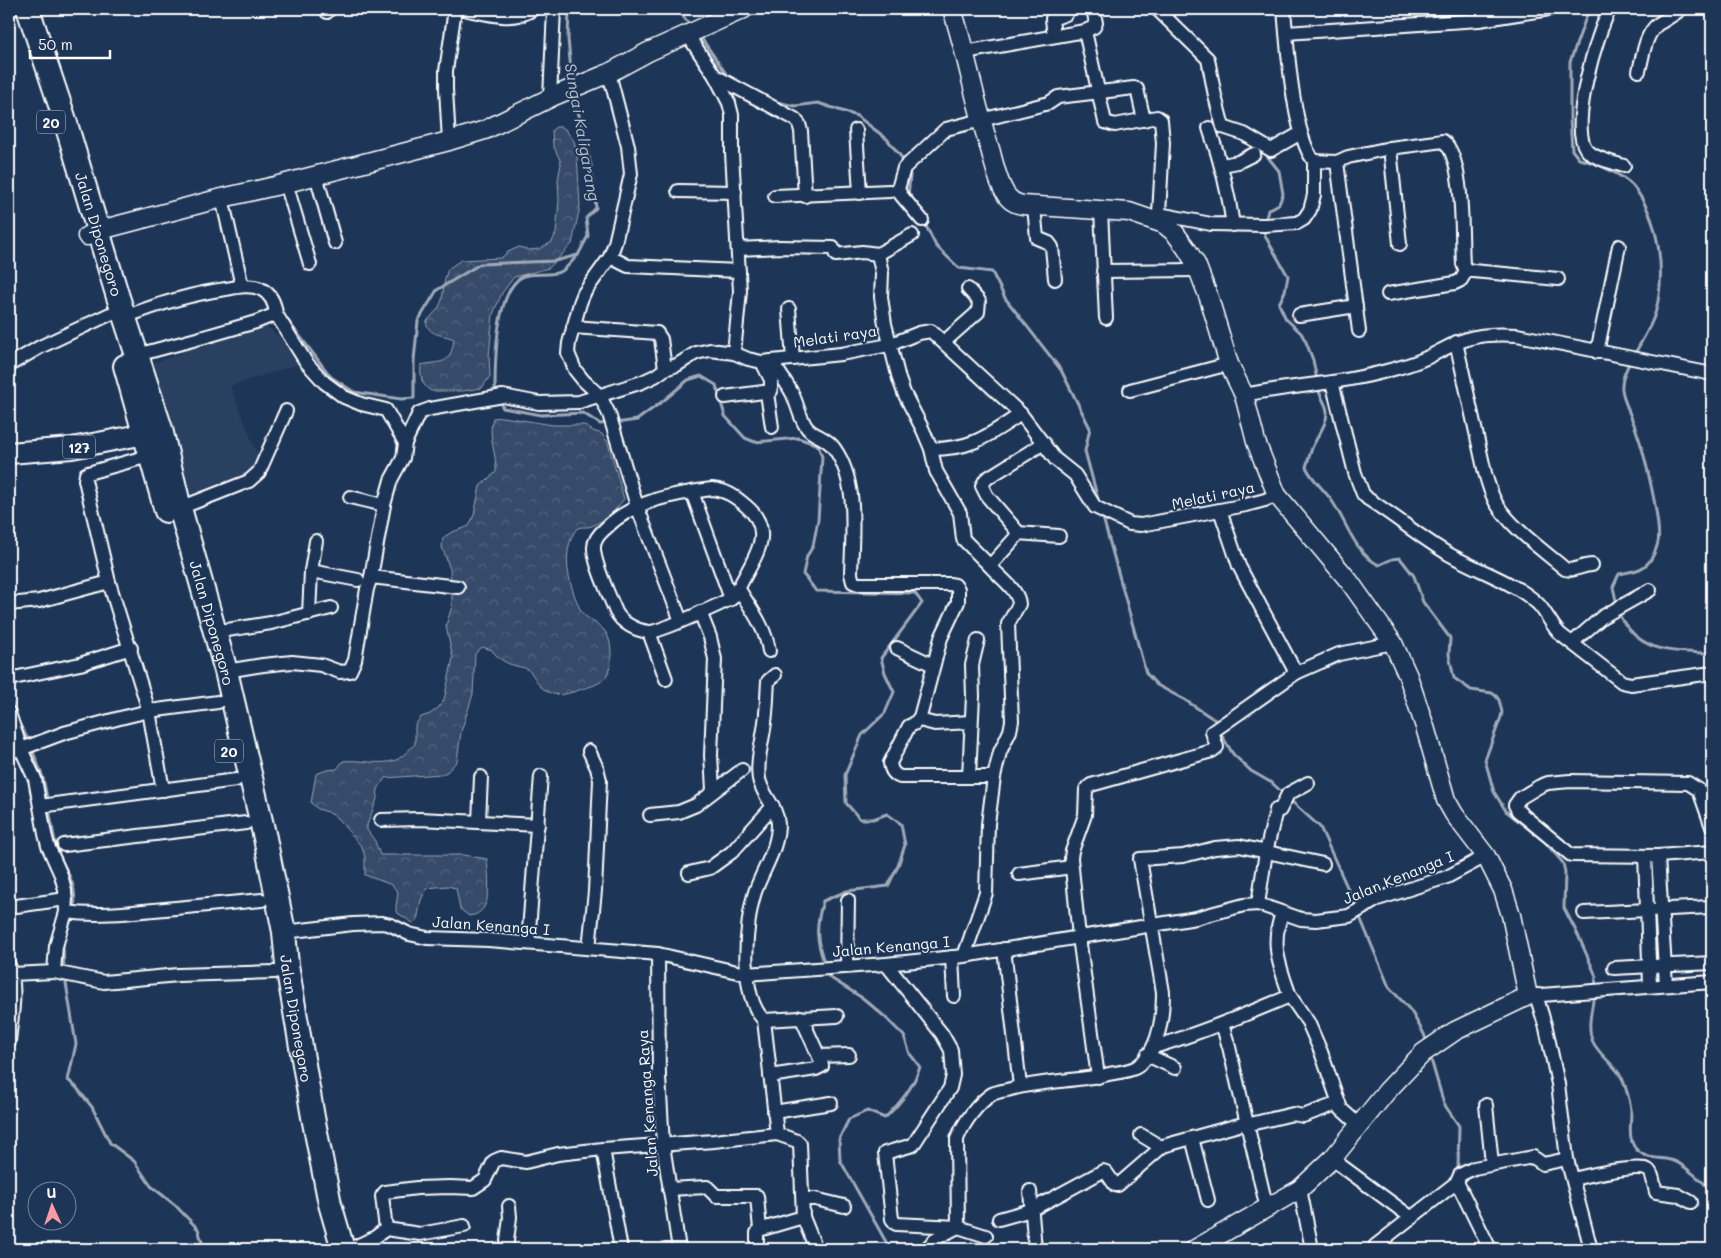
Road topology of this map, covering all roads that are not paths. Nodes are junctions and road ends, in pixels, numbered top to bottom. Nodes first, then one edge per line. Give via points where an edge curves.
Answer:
1 (16, 9) edge
2 (28, 9) edge
3 (456, 9) edge
4 (463, 9) edge
5 (533, 9) edge
6 (554, 9) edge
7 (744, 9) edge
8 (952, 9) edge
9 (1068, 9) edge
10 (1093, 9) edge
11 (1157, 9) edge
12 (1284, 9) edge
13 (1550, 9) edge
14 (1610, 9) edge
15 (1681, 9) edge
16 (722, 13) edge
17 (693, 31) junction
18 (1085, 31) junction
19 (1286, 33) junction
20 (1054, 36) junction
21 (965, 52) junction
22 (38, 60) junction
23 (1639, 71) dead end
24 (609, 73) junction
25 (715, 76) junction
26 (1098, 91) junction
27 (552, 97) junction
28 (1144, 120) junction
29 (981, 121) junction
30 (1209, 128) dead end
31 (856, 130) dead end
32 (1302, 133) junction
33 (449, 141) junction
34 (1390, 148) junction
35 (1254, 154) dead end
36 (1314, 161) junction
37 (1337, 162) junction
38 (1222, 165) junction
39 (1624, 166) dead end
40 (316, 174) junction
41 (286, 182) junction
42 (678, 191) dead end
43 (890, 191) dead end
44 (735, 192) junction
45 (860, 193) junction
46 (775, 196) dead end
47 (805, 196) junction
48 (222, 198) junction
49 (1034, 207) junction
50 (1101, 210) junction
51 (1157, 217) junction
52 (922, 220) dead end
53 (1232, 225) junction
54 (92, 234) junction
55 (912, 235) dead end
56 (335, 243) dead end
57 (1400, 244) dead end
58 (1619, 246) dead end
59 (738, 249) junction
60 (878, 254) junction
61 (610, 257) junction
62 (310, 264) dead end
63 (1198, 270) junction
64 (1467, 270) junction
65 (739, 271) junction
66 (1103, 271) junction
67 (1055, 279) dead end
68 (1558, 279) dead end
69 (242, 286) junction
70 (968, 289) dead end
71 (1388, 294) dead end
72 (1356, 306) junction
73 (789, 310) dead end
74 (115, 311) junction
75 (276, 314) junction
76 (1299, 315) dead end
77 (1106, 318) dead end
78 (572, 327) junction
79 (1359, 331) dead end
80 (944, 342) junction
81 (1456, 342) junction
82 (889, 344) junction
83 (1597, 352) junction
84 (734, 353) junction
85 (137, 355) junction
86 (793, 359) junction
87 (766, 361) junction
88 (1230, 364) junction
89 (9, 365) edge
90 (665, 369) junction
91 (1712, 374) edge
92 (1332, 382) junction
93 (1130, 390) dead end
94 (767, 393) junction
95 (1244, 395) junction
96 (600, 396) junction
97 (725, 397) dead end
98 (286, 411) dead end
99 (1020, 414) junction
100 (772, 427) dead end
101 (153, 432) junction
102 (405, 443) junction
103 (1044, 443) junction
104 (934, 449) junction
105 (11, 453) edge
106 (158, 454) junction
107 (692, 492) junction
108 (1277, 495) junction
109 (350, 497) dead end
110 (384, 505) junction
111 (637, 506) junction
112 (180, 508) junction
113 (1220, 510) junction
114 (1017, 532) junction
115 (1059, 536) dead end
116 (316, 541) dead end
117 (1592, 565) dead end
118 (990, 566) junction
119 (310, 571) junction
120 (371, 577) junction
121 (358, 580) dead end
122 (109, 582) junction
123 (458, 587) dead end
124 (1650, 590) dead end
125 (735, 594) junction
126 (9, 604) edge
127 (331, 608) dead end
128 (700, 612) junction
129 (309, 614) junction
130 (681, 621) junction
131 (215, 632) junction
132 (649, 632) junction
133 (978, 640) dead end
134 (1393, 643) junction
135 (1572, 643) junction
136 (131, 648) junction
137 (897, 648) dead end
138 (769, 650) dead end
139 (933, 665) junction
140 (226, 671) junction
141 (1296, 673) junction
142 (1712, 673) edge
143 (775, 675) dead end
144 (9, 679) edge
145 (666, 679) dead end
146 (218, 702) junction
147 (149, 711) junction
148 (9, 712) edge
149 (919, 720) junction
150 (971, 722) junction
151 (22, 749) edge
152 (588, 751) dead end
153 (742, 770) dead end
154 (481, 776) dead end
155 (541, 776) dead end
156 (969, 776) junction
157 (994, 778) junction
158 (236, 780) junction
159 (1308, 783) dead end
160 (163, 790) junction
161 (713, 790) junction
162 (45, 806) junction
163 (772, 806) junction
164 (650, 814) dead end
165 (381, 820) dead end
166 (479, 822) junction
167 (538, 825) junction
168 (1712, 827) edge
169 (254, 834) junction
170 (64, 845) dead end
171 (1266, 852) junction
172 (1712, 852) edge
173 (1486, 856) junction
174 (1652, 856) junction
175 (1323, 864) dead end
176 (1072, 867) junction
177 (689, 874) dead end
178 (1019, 874) dead end
179 (66, 899) junction
180 (262, 900) junction
181 (848, 900) dead end
182 (1258, 904) junction
183 (9, 907) edge
184 (1712, 908) edge
185 (1661, 909) junction
186 (1648, 910) junction
187 (72, 913) junction
188 (1282, 914) junction
189 (1584, 914) dead end
190 (1150, 926) junction
191 (284, 932) junction
192 (1079, 936) junction
193 (528, 943) junction
194 (589, 948) junction
195 (1004, 949) junction
196 (658, 954) junction
197 (958, 956) junction
198 (1712, 962) edge
199 (886, 964) junction
200 (1666, 965) junction
201 (841, 966) junction
202 (1650, 966) junction
203 (1614, 968) dead end
204 (10, 969) edge
205 (275, 972) junction
206 (59, 973) junction
207 (746, 974) junction
208 (1712, 982) edge
209 (1666, 985) junction
210 (1650, 986) junction
211 (954, 996) dead end
212 (1290, 996) junction
213 (1532, 996) junction
214 (287, 1003) junction
215 (837, 1016) dead end
216 (801, 1017) junction
217 (764, 1020) junction
218 (1222, 1024) junction
219 (9, 1042) edge
220 (1150, 1051) junction
221 (850, 1055) dead end
222 (819, 1056) junction
223 (1175, 1068) dead end
224 (770, 1076) junction
225 (1098, 1077) junction
226 (1020, 1086) junction
227 (831, 1103) dead end
228 (1339, 1103) junction
229 (1486, 1104) dead end
230 (774, 1112) junction
231 (1246, 1124) junction
232 (1359, 1125) junction
233 (777, 1134) junction
234 (1141, 1135) dead end
235 (1192, 1138) junction
236 (664, 1145) junction
237 (1161, 1147) junction
238 (603, 1149) junction
239 (1332, 1159) junction
240 (1567, 1159) junction
241 (1492, 1164) junction
242 (1573, 1179) junction
243 (1454, 1185) junction
244 (669, 1189) junction
245 (1300, 1189) junction
246 (1030, 1191) dead end
247 (803, 1199) junction
248 (1208, 1200) dead end
249 (1691, 1202) dead end
250 (508, 1206) dead end
251 (844, 1206) dead end
252 (1267, 1209) junction
253 (1031, 1210) junction
254 (804, 1217) junction
255 (1412, 1218) junction
256 (999, 1219) dead end
257 (464, 1226) dead end
258 (958, 1227) junction
259 (386, 1229) junction
260 (760, 1230) junction
261 (986, 1236) dead end
262 (1375, 1246) dead end
263 (332, 1249) edge
264 (343, 1249) edge
265 (350, 1249) edge
266 (506, 1249) edge
267 (620, 1249) edge
268 (679, 1249) edge
269 (757, 1249) edge
270 (816, 1249) edge
271 (926, 1249) edge
272 (1034, 1249) edge
273 (1194, 1249) edge
274 (1312, 1249) edge
275 (1490, 1249) edge
276 (1591, 1249) edge

1 - 22 highway, Jalan Diponegoro / 20
2 - 22 highway, Jalan Diponegoro / 20
3 - 33 street via 446,71
4 - 5 street via 509,16
6 - 27 street
7 - 16 street
8 - 21 street
9 - 20 street via 1066,14 1051,20
10 - 18 street via 1096,23
11 - 32 street via 1208,59 1224,127 1244,134 1271,150
12 - 19 street
13 - 19 street via 1479,20
14 - 39 street via 1590,62 1584,92 1582,135 1589,152
15 - 23 street via 1656,25 1651,32
16 - 17 street
17 - 24 street
17 - 25 street
18 - 20 street
18 - 26 street
19 - 32 street
20 - 21 street
21 - 29 street
22 - 54 highway, Jalan Diponegoro / 20
24 - 27 street
24 - 61 street via 631,167
25 - 44 street via 732,114
25 - 47 street via 791,116 799,124
26 - 28 street via 1136,88
26 - 28 street via 1103,118 1109,124
26 - 29 street via 1058,97 1049,103
27 - 33 street via 485,130
28 - 51 street via 1157,117 1161,120 1163,143
29 - 49 street via 1004,193 1014,203
29 - 52 street via 946,129 907,166 898,189
30 - 38 street
31 - 45 street
32 - 36 street
33 - 40 street
34 - 37 street
34 - 57 street
34 - 64 street via 1440,141 1449,146 1460,186 1463,264
35 - 38 street
36 - 37 street
36 - 53 street via 1314,195 1304,219 1296,223
37 - 72 street
38 - 53 street
40 - 41 street
40 - 56 street
41 - 48 street
41 - 62 street
42 - 44 street
43 - 45 street
44 - 59 street
45 - 47 street
46 - 47 street
48 - 54 street
48 - 69 street
49 - 50 street
49 - 67 street via 1037,238 1052,247
50 - 51 street
50 - 66 street
51 - 53 street
51 - 63 street via 1186,248
54 - 74 highway, Jalan Diponegoro / 20
55 - 60 street
58 - 83 street
59 - 60 street via 832,248 836,255
59 - 65 street
60 - 82 street
61 - 65 street via 628,266
61 - 78 street via 584,294
63 - 66 street
63 - 88 street
64 - 68 street
64 - 71 street via 1455,283
65 - 84 street
66 - 77 street
69 - 74 street
69 - 75 street via 267,293
70 - 80 street via 979,301 978,312
72 - 76 street
72 - 79 street
73 - 86 street
74 - 85 highway, Jalan Diponegoro / 20
74 - 89 street
74 - 101 highway, Jalan Diponegoro / 20
75 - 85 street
75 - 102 street via 306,362 324,382 344,397 386,410
78 - 90 street via 656,333 661,339
78 - 96 street via 568,353 583,380
80 - 82 street, Melati raya via 934,332 927,331
80 - 99 street, Melati raya
81 - 83 street via 1474,337 1517,335
81 - 92 street via 1425,358 1390,370
81 - 117 street via 1485,473 1497,504 1510,520 1565,569
82 - 86 street, Melati raya via 848,353
82 - 104 street via 904,394
83 - 91 street
84 - 87 street, Melati raya
84 - 90 street, Melati raya via 703,351
85 - 101 highway, Jalan Diponegoro / 20
86 - 87 street, Melati raya
87 - 94 street via 771,380 771,390
87 - 139 street via 791,391 806,428 832,444 847,471 851,498 853,582 949,584 957,587 958,602 941,638
88 - 93 street
88 - 95 street
90 - 96 street, Melati raya via 642,382
92 - 95 street
92 - 135 street via 1363,494 1446,553 1513,587 1535,602 1552,626
94 - 97 street
94 - 100 street
95 - 108 street via 1256,442
96 - 102 street, Melati raya via 567,403 499,397 430,409 418,413
96 - 111 street via 609,414
98 - 112 street via 258,472 249,481
99 - 103 street, Melati raya
99 - 104 street via 968,446
101 - 105 main road, 127 via 72,448
101 - 106 highway, Jalan Diponegoro / 20
102 - 110 street via 403,458 391,480
103 - 113 street, Melati raya via 1075,476 1099,509 1130,524 1141,525
103 - 114 street via 984,482 987,496
104 - 118 street via 936,471 960,513 963,539
106 - 112 highway, Jalan Diponegoro / 20
106 - 122 street via 86,474 85,483
106 - 146 highway, Jalan Diponegoro / 20 via 175,541
107 - 111 street
107 - 125 street
107 - 125 street via 721,490 740,500 758,519 760,549
108 - 113 street, Melati raya
108 - 134 street via 1349,581
109 - 110 street
110 - 120 street
111 - 130 street
111 - 132 street via 600,534 594,548 620,619
112 - 131 highway, Jalan Diponegoro / 20
113 - 141 street via 1239,566
114 - 115 street
114 - 118 street
116 - 119 street
118 - 157 street via 1019,600 1008,624 1012,721
119 - 121 street
119 - 129 street
120 - 123 street
120 - 140 street via 355,660 350,670 340,672 321,665 292,662
122 - 126 street via 39,601
122 - 136 street
124 - 135 street via 1602,616
125 - 128 street
125 - 138 street via 758,621
127 - 129 street
128 - 130 street
128 - 161 street via 715,659 711,755
129 - 131 street
130 - 132 street
131 - 140 highway, Jalan Diponegoro / 20
132 - 145 street
133 - 150 street via 972,665
134 - 141 street via 1339,654
134 - 173 street via 1408,676 1446,800
135 - 142 street via 1626,683
136 - 144 street via 80,664
136 - 147 street
137 - 139 street
139 - 149 street
140 - 169 highway, Jalan Diponegoro / 20
141 - 176 street via 1212,732 1217,747 1212,751 1088,787 1085,815 1072,851
143 - 163 street via 768,680 759,766 761,786
146 - 147 street
146 - 158 highway, Jalan Diponegoro / 20
147 - 151 street via 64,733
147 - 160 street
148 - 151 street
149 - 150 street via 936,724
149 - 156 street via 909,726 890,763 895,775
150 - 156 street
151 - 162 street
152 - 194 street via 600,780
153 - 161 street
154 - 166 street
155 - 167 street
156 - 157 street
157 - 197 street via 988,824 986,893
158 - 160 street
158 - 169 highway, Jalan Diponegoro / 20
159 - 171 street via 1286,797 1280,810 1276,810
160 - 162 street
161 - 164 street via 689,808 671,814
162 - 179 street via 46,840 61,875
163 - 177 street via 732,852 710,868
163 - 207 street via 777,814 776,839 751,906
165 - 166 street
166 - 167 street
167 - 193 street
168 - 174 street via 1699,790 1688,783 1548,783 1516,803 1518,811 1569,854
169 - 170 street
169 - 180 highway, Jalan Diponegoro / 20
169 - 191 highway, Jalan Diponegoro / 20
171 - 175 street
171 - 182 street
171 - 190 street via 1228,846 1183,856 1140,860
172 - 174 street
173 - 188 street, Jalan Kenanga I via 1453,874 1378,900 1349,916 1316,920
173 - 213 street via 1503,890
174 - 185 street
174 - 186 street
176 - 178 street
176 - 192 street
179 - 183 street
179 - 187 street
180 - 187 street via 200,907
180 - 205 highway, Jalan Diponegoro / 20
181 - 201 street
182 - 188 street, Jalan Kenanga I
182 - 190 street, Jalan Kenanga I
184 - 185 street
185 - 186 street
185 - 200 street
186 - 189 street
186 - 202 street
187 - 206 street via 56,946
188 - 212 street via 1276,934 1278,961
190 - 192 street, Jalan Kenanga I
190 - 220 street via 1163,992 1163,1011
191 - 193 street, Jalan Kenanga I via 374,923 391,925 427,938
191 - 214 highway, Jalan Diponegoro / 20
192 - 195 street, Jalan Kenanga I
192 - 225 street
193 - 194 street, Jalan Kenanga I
194 - 196 street, Jalan Kenanga I
195 - 197 street, Jalan Kenanga I
195 - 226 street
196 - 207 street, Jalan Kenanga I
196 - 236 street, Jalan Kenanga Raya via 659,1076
197 - 199 street, Jalan Kenanga I
197 - 211 street
198 - 200 street
199 - 201 street, Jalan Kenanga I
199 - 258 street via 942,1034 951,1050 953,1066 950,1088 913,1145 885,1154 892,1220 896,1224
200 - 202 street
200 - 209 street
201 - 207 street, Jalan Kenanga I
202 - 203 street
202 - 210 street
204 - 206 street
204 - 219 street via 14,993
205 - 206 street via 104,982
205 - 214 highway, Jalan Diponegoro / 20
207 - 217 street via 753,1005
208 - 209 street
209 - 210 street
210 - 213 street
212 - 218 street
212 - 228 street via 1308,1022 1322,1052
213 - 232 street via 1455,1031 1430,1048
213 - 240 street via 1546,1028 1558,1084
214 - 263 highway, Jalan Diponegoro / 20 via 305,1153
214 - 264 highway, Jalan Diponegoro / 20 via 330,1204
215 - 216 street
216 - 217 street
216 - 222 street
217 - 224 street
218 - 220 street
218 - 231 street
220 - 223 street
220 - 225 street via 1136,1068
221 - 222 street
222 - 224 street via 821,1068
224 - 230 street
225 - 226 street
226 - 258 street via 991,1095 976,1108 957,1139
227 - 230 street
228 - 231 street via 1303,1116 1293,1114
228 - 232 street via 1343,1112
229 - 241 street
230 - 233 street
231 - 235 street
231 - 252 street
232 - 239 street
233 - 236 street
233 - 247 street via 799,1142
234 - 237 street
235 - 237 street
235 - 248 street
236 - 238 street
236 - 244 street, Jalan Kenanga Raya
237 - 253 street via 1117,1186 1103,1171
238 - 259 street via 558,1154 526,1162 500,1158 494,1161 485,1180 472,1188 387,1190 382,1196
238 - 267 street
239 - 245 street
239 - 255 street
240 - 241 street via 1543,1164 1533,1157
240 - 242 street
241 - 243 street via 1460,1175
242 - 249 street via 1609,1171 1648,1170 1656,1192 1678,1195
242 - 276 street
243 - 255 street
243 - 275 street
244 - 260 street via 707,1187 716,1196 756,1196
244 - 268 street, Jalan Kenanga Raya
245 - 252 street
245 - 274 street
246 - 253 street
247 - 251 street
247 - 254 street
250 - 266 street via 510,1217
252 - 273 street
253 - 256 street
253 - 272 street
254 - 260 street
254 - 270 street
255 - 262 street
257 - 259 street via 420,1234
258 - 261 street
258 - 271 street via 937,1238
259 - 265 street
260 - 269 street

